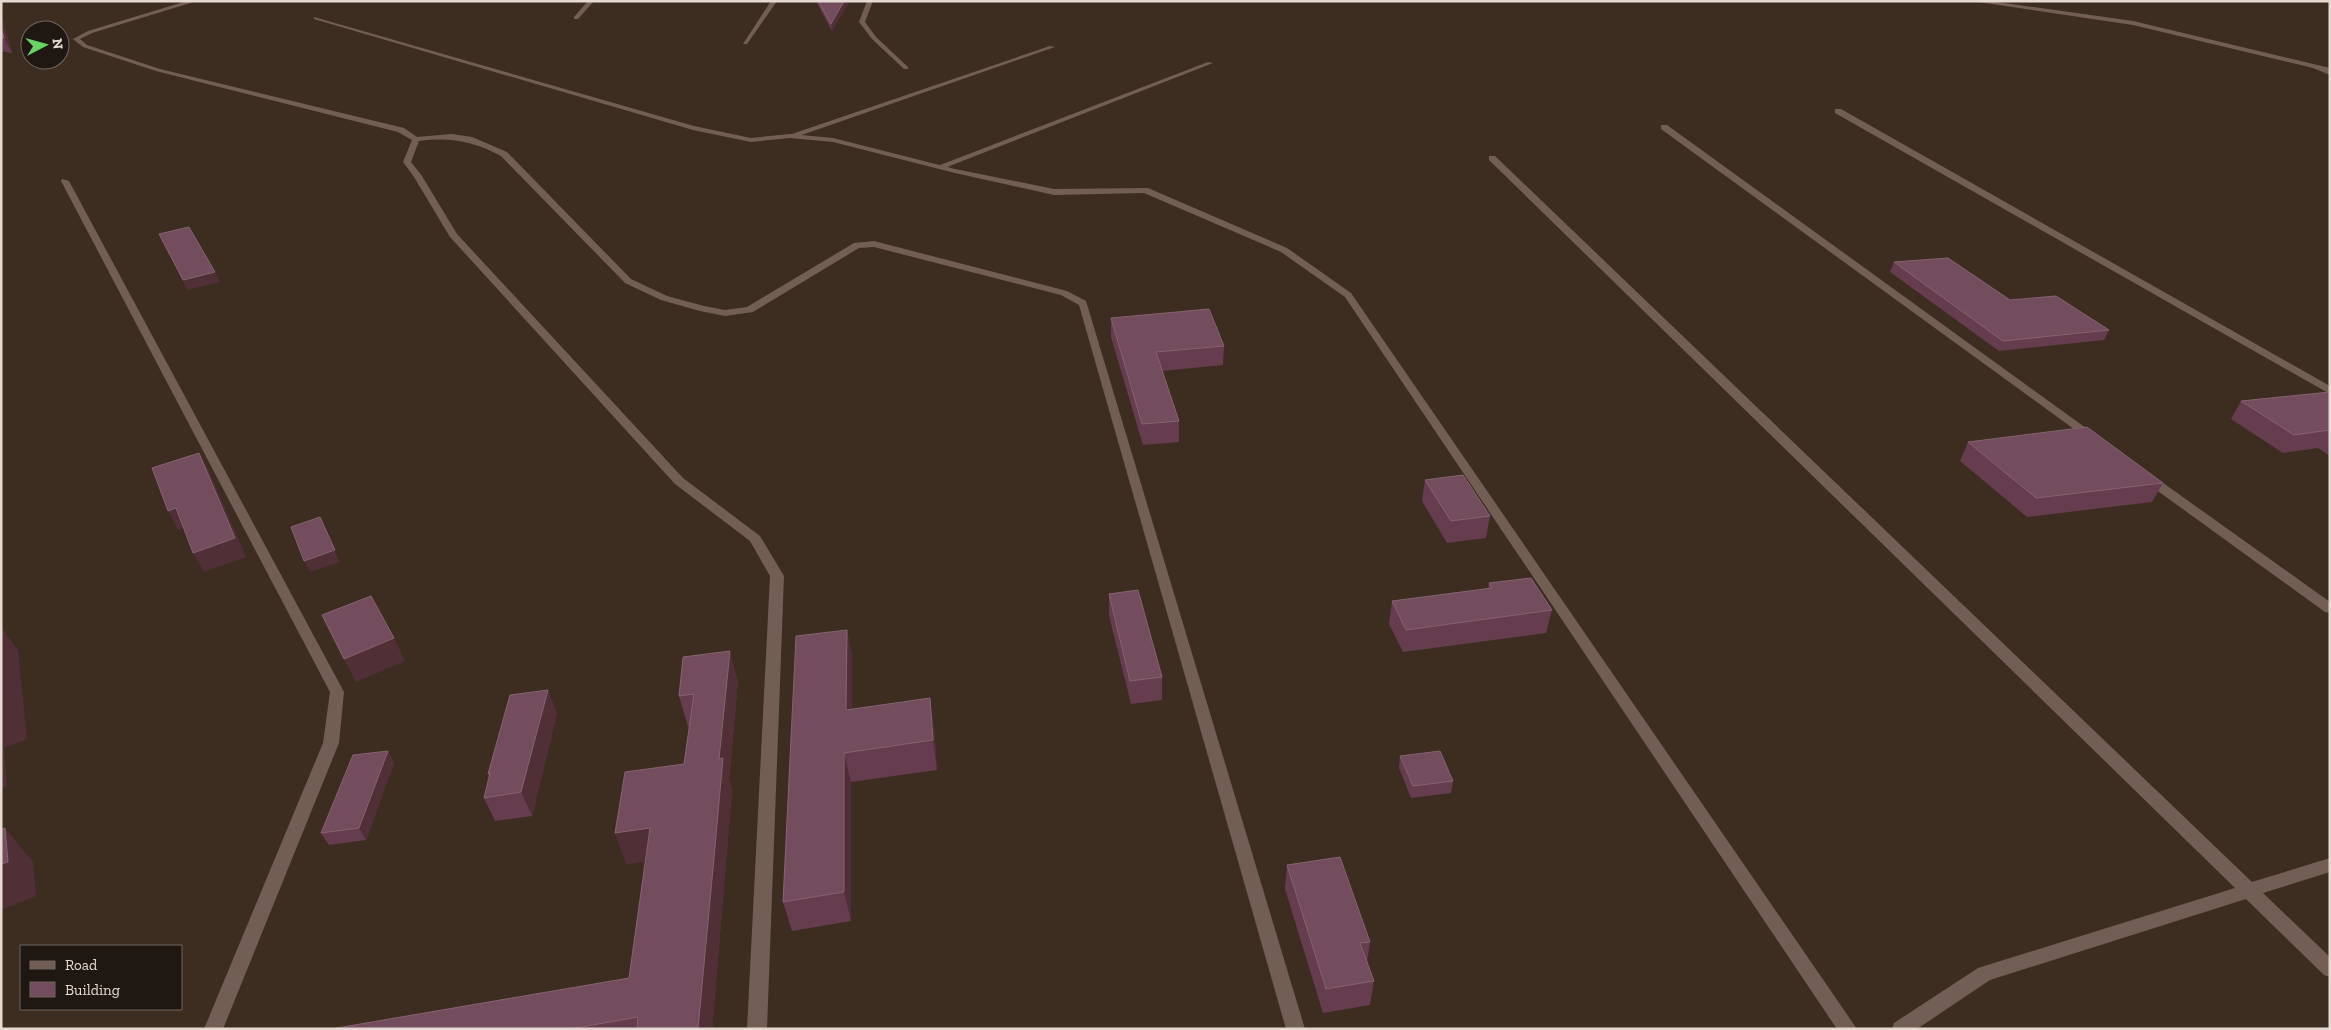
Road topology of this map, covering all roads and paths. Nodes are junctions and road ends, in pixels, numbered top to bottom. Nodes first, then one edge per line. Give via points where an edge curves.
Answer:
1 (194, 1) edge
2 (591, 1) edge
3 (774, 1) edge
4 (870, 1) edge
5 (1975, 1) edge
6 (316, 18) dead end
7 (576, 18) dead end
8 (745, 43) dead end
9 (1052, 48) dead end
10 (1210, 63) dead end
11 (906, 68) dead end
12 (2330, 72) edge
13 (1838, 111) dead end
14 (1664, 127) dead end
15 (790, 136) junction
16 (416, 139) junction
17 (1492, 158) dead end
18 (939, 167) junction
19 (65, 181) dead end
20 (2330, 391) edge
21 (2105, 447) edge
22 (2137, 470) edge
23 (2330, 609) edge
24 (2330, 865) edge
25 (2248, 891) junction
26 (2330, 969) edge
27 (213, 1029) edge
28 (757, 1029) edge
29 (1296, 1029) edge
30 (1848, 1029) edge
31 (1901, 1029) edge

1 - 16 street via 76,39 85,46 158,70 401,130
2 - 7 street
3 - 8 street
4 - 11 street via 862,22
5 - 12 street via 2133,23
6 - 15 street via 693,128 751,140
9 - 15 street
10 - 18 street
13 - 20 street
14 - 21 street
15 - 18 street via 833,140
16 - 28 street via 407,162 453,235 680,482 755,539 777,576
16 - 29 street via 460,136 481,141 504,154 628,282 664,298 703,309 725,313 750,310 857,245 874,244 1064,293 1083,303
17 - 25 street
18 - 30 street via 1054,192 1145,190 1284,250 1348,295
19 - 27 street via 337,692 331,743
22 - 23 street
24 - 25 street
25 - 26 street
25 - 31 street via 1984,974

